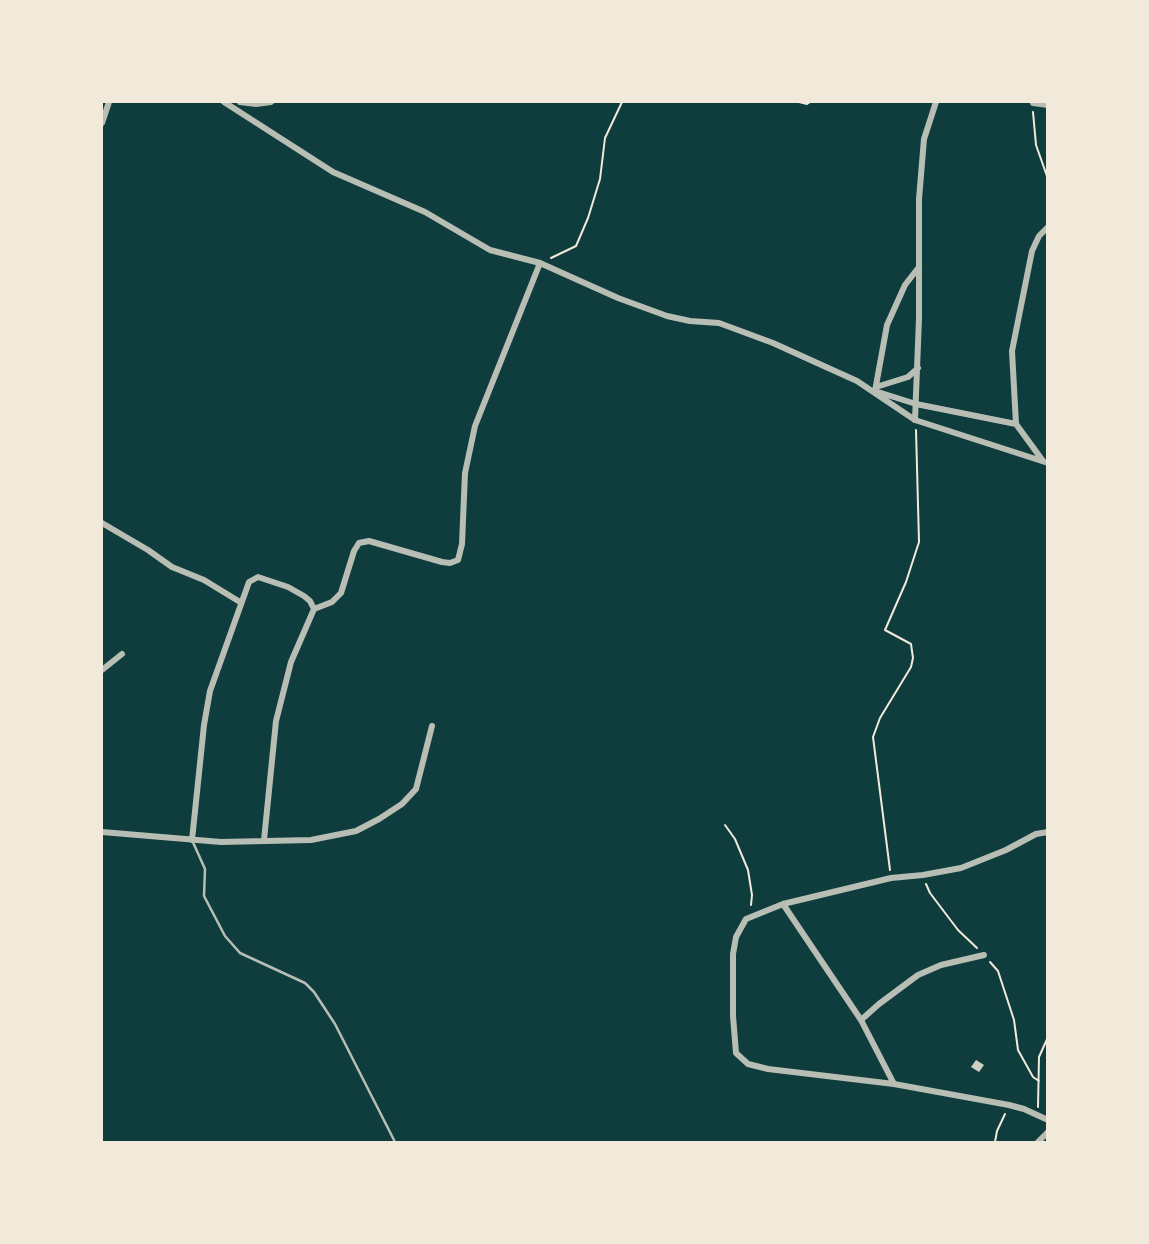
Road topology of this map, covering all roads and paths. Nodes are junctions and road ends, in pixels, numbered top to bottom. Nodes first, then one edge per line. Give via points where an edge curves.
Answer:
1 (109, 102) edge
2 (224, 102) edge
3 (233, 102) edge
4 (240, 102) edge
5 (271, 102) edge
6 (622, 102) edge
7 (799, 102) edge
8 (810, 102) edge
9 (936, 102) edge
10 (1032, 103) edge
11 (1048, 105) edge
12 (240, 114) junction
13 (102, 123) edge
14 (1048, 179) edge
15 (1048, 227) edge
16 (540, 263) junction
17 (919, 267) junction
18 (918, 368) junction
19 (866, 387) junction
20 (876, 389) junction
21 (916, 404) junction
22 (915, 420) junction
23 (1016, 424) junction
24 (1045, 462) edge
25 (102, 523) edge
26 (240, 602) junction
27 (314, 609) junction
28 (122, 654) dead end
29 (102, 670) edge
30 (432, 726) dead end
31 (725, 825) dead end
32 (102, 832) edge
33 (1048, 832) edge
34 (192, 840) junction
35 (264, 840) junction
36 (923, 875) junction
37 (891, 878) junction
38 (783, 904) junction
39 (746, 919) junction
40 (984, 955) junction
41 (861, 1020) junction
42 (1048, 1037) edge
43 (1039, 1081) junction
44 (894, 1084) junction
45 (1009, 1105) junction
46 (1037, 1115) junction
47 (1048, 1120) edge
48 (1048, 1132) edge
49 (395, 1143) edge
50 (995, 1143) edge
51 (1038, 1143) edge

1 - 13 street
2 - 12 street
3 - 12 street
4 - 5 street
6 - 16 path via 605,138 600,179 576,246
7 - 8 path
9 - 17 street via 924,139
10 - 11 street
10 - 14 path via 1036,145
12 - 16 street via 333,172 425,212 490,250
15 - 23 street via 1032,251 1012,351
16 - 19 street via 667,316 719,323 773,342
16 - 27 street via 475,426 465,473 458,560 450,564 369,541 359,543 341,593
17 - 18 street
17 - 20 street via 905,285 887,325
18 - 20 street via 908,377
18 - 21 street
19 - 20 street
19 - 22 street
20 - 21 street
21 - 22 street
21 - 23 street
22 - 24 street
22 - 37 path via 919,542 885,630 911,644 913,658 873,737
23 - 24 street
25 - 26 street
26 - 27 street via 248,582 258,577 304,596
26 - 34 street via 210,691
27 - 35 street via 291,662 276,721
28 - 29 street
30 - 35 street via 416,789 402,804 356,831 311,840
31 - 39 path via 748,870 752,895
32 - 34 street
33 - 36 street via 961,868
34 - 35 street
34 - 49 lane via 205,869 204,896 225,936 240,953 305,983 314,992
36 - 37 street
36 - 40 path via 930,893 958,930
37 - 38 street
38 - 39 street
38 - 41 street
39 - 44 street via 733,954 733,1016 740,1059 768,1069
40 - 41 street via 918,975
40 - 43 path via 998,971 1018,1050
41 - 44 street
42 - 43 path via 1039,1057
43 - 46 path
44 - 45 street
45 - 46 street
45 - 50 path
46 - 47 street
48 - 51 street

